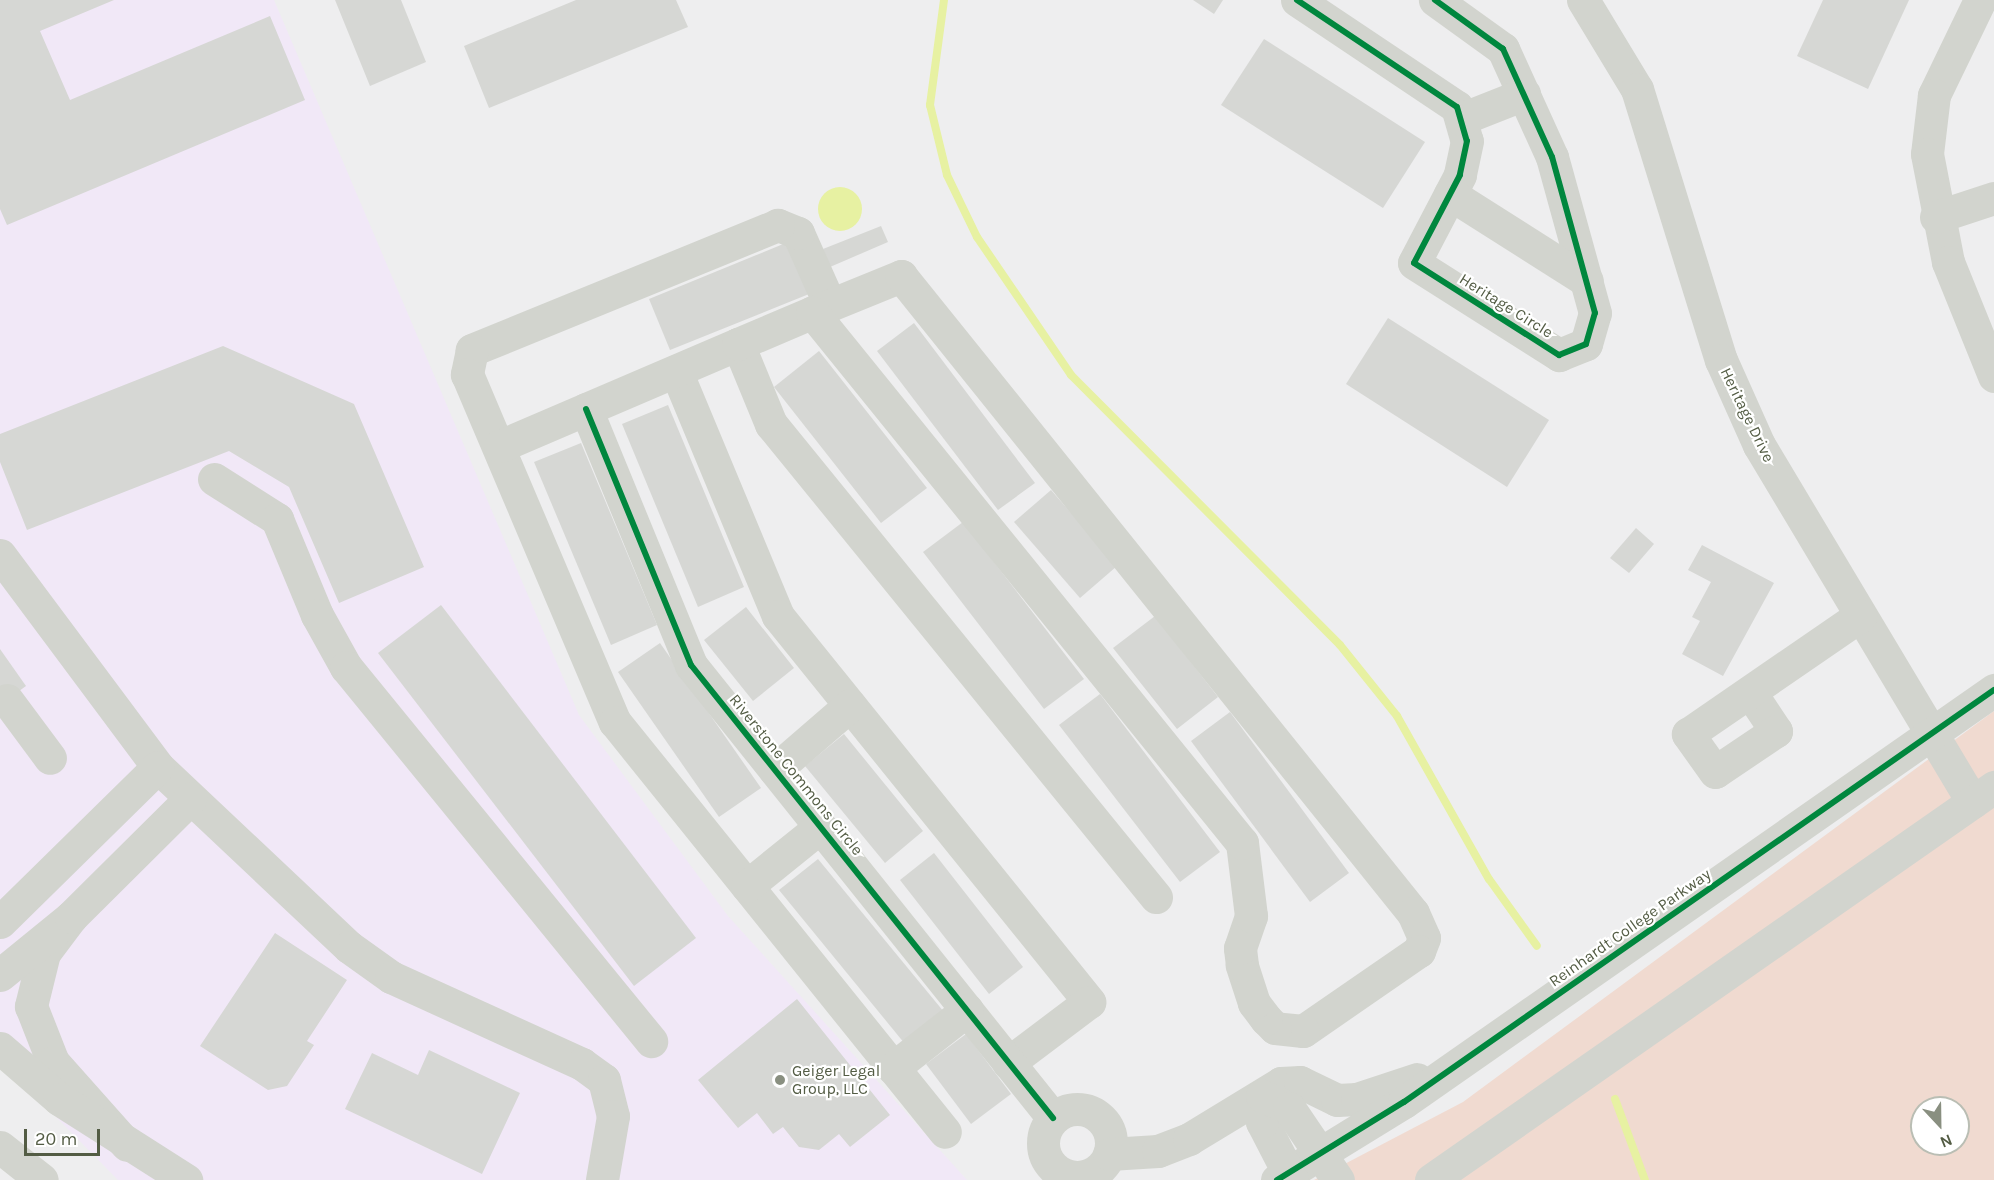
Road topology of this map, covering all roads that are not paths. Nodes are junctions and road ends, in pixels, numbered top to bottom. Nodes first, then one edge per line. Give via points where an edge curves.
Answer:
1 (1435, 0) edge
2 (1583, 0) edge
3 (1980, 0) edge
4 (1296, 2) edge
5 (1524, 94) junction
6 (1461, 119) junction
7 (1450, 194) junction
8 (1994, 198) edge
9 (1936, 217) junction
10 (1587, 281) junction
11 (821, 309) junction
12 (738, 344) junction
13 (676, 371) junction
14 (1994, 376) edge
15 (586, 409) junction
16 (500, 446) junction
17 (214, 479) dead end
18 (0, 555) edge
19 (1860, 616) junction
20 (1994, 690) edge
21 (1750, 692) dead end
22 (7, 700) dead end
23 (850, 705) junction
24 (1931, 734) junction
25 (50, 758) dead end
26 (159, 767) junction
27 (774, 770) junction
28 (1984, 794) edge
29 (190, 799) junction
30 (820, 827) junction
31 (83, 841) junction
32 (115, 873) junction
33 (747, 886) junction
34 (1156, 897) dead end
35 (71, 917) junction
36 (0, 922) edge
37 (0, 975) edge
38 (967, 1010) junction
39 (651, 1041) dead end
40 (0, 1048) edge
41 (1008, 1063) junction
42 (1455, 1067) junction
43 (893, 1068) junction
44 (1262, 1096) junction
45 (1521, 1117) junction
46 (1053, 1118) junction
47 (945, 1132) dead end
48 (127, 1145) junction
49 (2, 1150) edge
50 (1109, 1154) junction
51 (1330, 1167) edge
52 (1286, 1178) edge
53 (42, 1180) edge
54 (186, 1180) edge
55 (602, 1180) edge
56 (1431, 1180) edge
57 (1459, 1180) edge

1 - 5 street, Heritage Circle via 1503,49
2 - 19 street, Heritage Drive via 1637,89 1721,360 1759,445
3 - 9 street via 1934,95 1927,154
4 - 6 street via 1457,107
5 - 6 street
5 - 10 street, Heritage Circle via 1552,157
6 - 7 street, Heritage Circle via 1467,141
7 - 10 street
7 - 10 street, Heritage Circle via 1414,263 1559,355 1586,344 1595,313
8 - 9 street
9 - 14 street
11 - 11 street via 901,276 1413,913 1424,938 1409,958 1303,1031 1290,1032 1266,1019 1246,984 1240,948 1251,916 1242,843
11 - 12 street
11 - 16 street via 798,233 778,225 472,350 467,374
12 - 13 street
12 - 34 street via 771,424
13 - 15 street
13 - 23 street via 778,616
15 - 16 street
15 - 27 street, Riverstone Commons Circle via 691,665
16 - 33 street via 615,722
17 - 39 street via 277,519 317,615 346,667
18 - 26 street
19 - 21 street
19 - 24 street, Heritage Drive
20 - 24 street, Reinhardt College Parkway
22 - 25 street
23 - 27 street
23 - 41 street via 1089,1002
24 - 28 street, Heritage Drive
24 - 42 street, Reinhardt College Parkway
26 - 29 street
26 - 31 street
27 - 30 street, Riverstone Commons Circle
28 - 45 street
29 - 32 street
29 - 55 street via 372,965 596,1072 609,1091 613,1116
30 - 33 street
30 - 38 street, Riverstone Commons Circle
31 - 32 street
31 - 36 street
32 - 35 street
33 - 43 street
35 - 37 street
35 - 48 street via 44,953 31,1006 53,1062
38 - 41 street, Riverstone Commons Circle
38 - 43 street
40 - 48 street via 59,1099
41 - 46 street, Riverstone Commons Circle
42 - 44 street via 1357,1100 1337,1100 1300,1082 1281,1083
42 - 51 street, Reinhardt College Parkway
43 - 47 street
44 - 50 street via 1158,1151
44 - 51 street via 1289,1108
44 - 52 street via 1262,1122
45 - 56 street
45 - 57 street
46 - 50 street via 1081,1109 1095,1114 1111,1139
46 - 50 street via 1043,1146 1058,1172 1087,1175
48 - 54 street
49 - 53 street
51 - 52 street, Reinhardt College Parkway

